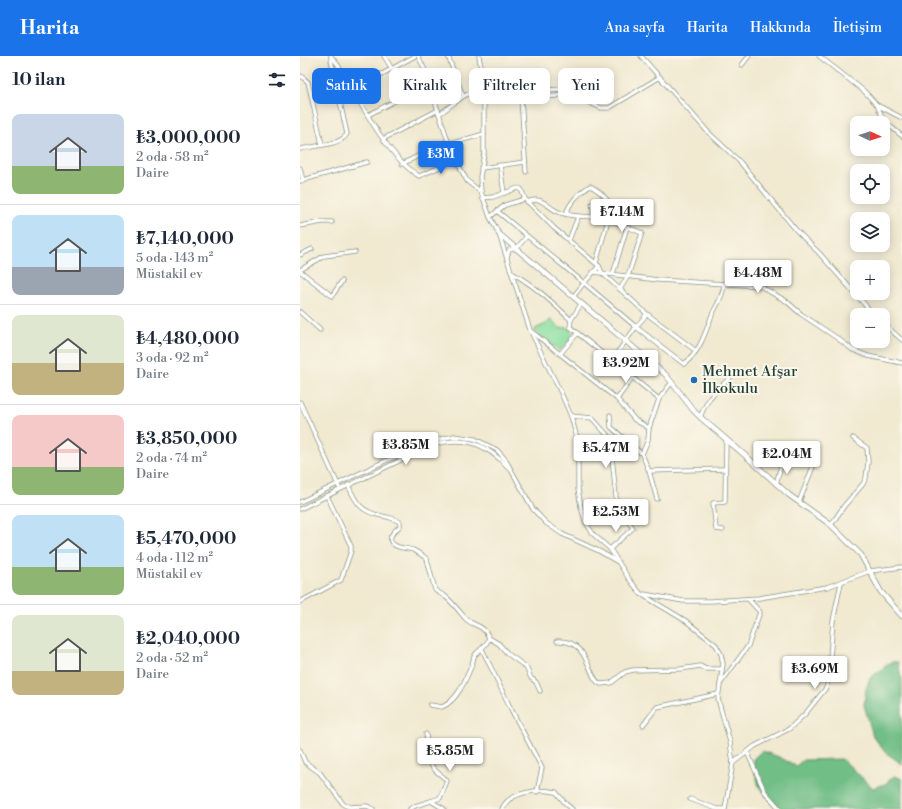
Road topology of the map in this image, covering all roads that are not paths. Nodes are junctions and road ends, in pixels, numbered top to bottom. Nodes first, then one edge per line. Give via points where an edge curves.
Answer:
1 (384, 56) edge
2 (417, 56) edge
3 (448, 56) edge
4 (478, 56) edge
5 (642, 56) edge
6 (749, 56) edge
7 (819, 56) edge
8 (742, 65) dead end
9 (333, 68) edge
10 (339, 68) edge
11 (391, 68) edge
12 (394, 68) edge
13 (422, 68) edge
14 (481, 68) edge
15 (300, 76) edge
16 (660, 77) junction
17 (469, 93) edge
18 (463, 96) junction
19 (341, 104) edge
20 (361, 104) edge
21 (389, 104) edge
22 (436, 104) edge
23 (484, 104) edge
24 (521, 104) edge
25 (593, 104) edge
26 (877, 105) junction
27 (439, 112) junction
28 (368, 115) junction
29 (902, 118) edge
30 (484, 134) junction
31 (902, 136) edge
32 (383, 139) junction
33 (449, 142) junction
34 (322, 144) junction
35 (300, 148) edge
36 (456, 158) junction
37 (367, 162) dead end
38 (525, 162) junction
39 (402, 164) junction
40 (500, 165) junction
41 (300, 168) edge
42 (481, 168) junction
43 (526, 172) dead end
44 (302, 181) edge
45 (481, 192) junction
46 (504, 192) junction
47 (482, 198) junction
48 (526, 200) junction
49 (592, 204) dead end
50 (497, 211) junction
51 (566, 214) junction
52 (490, 217) junction
53 (578, 217) junction
54 (595, 217) junction
55 (610, 221) junction
56 (332, 222) dead end
57 (300, 226) edge
58 (627, 227) junction
59 (499, 234) junction
60 (527, 236) junction
61 (569, 240) junction
62 (312, 249) dead end
63 (516, 249) junction
64 (355, 252) dead end
65 (300, 255) edge
66 (507, 259) junction
67 (597, 265) junction
68 (300, 271) edge
69 (593, 272) junction
70 (512, 273) junction
71 (602, 273) junction
72 (613, 274) junction
73 (628, 276) junction
74 (342, 281) dead end
75 (584, 283) junction
76 (724, 283) junction
77 (620, 289) junction
78 (573, 297) junction
79 (581, 304) junction
80 (868, 308) edge
81 (300, 312) edge
82 (647, 314) junction
83 (572, 320) junction
84 (636, 327) junction
85 (890, 329) edge
86 (320, 330) dead end
87 (530, 330) junction
88 (578, 334) junction
89 (902, 340) edge
90 (626, 341) junction
91 (696, 351) junction
92 (560, 354) junction
93 (610, 361) junction
94 (902, 364) edge
95 (632, 378) junction
96 (731, 378) dead end
97 (672, 382) junction
98 (617, 399) junction
99 (658, 399) junction
100 (300, 402) edge
101 (610, 414) dead end
102 (571, 416) junction
103 (700, 417) junction
104 (649, 428) junction
105 (853, 438) dead end
106 (726, 440) junction
107 (642, 454) junction
108 (782, 462) dead end
109 (814, 464) dead end
110 (725, 469) junction
111 (512, 471) junction
112 (649, 471) junction
113 (338, 484) junction
114 (776, 484) junction
115 (348, 485) junction
116 (340, 489) junction
117 (328, 496) junction
118 (657, 499) dead end
119 (300, 502) edge
120 (799, 502) junction
121 (300, 509) edge
122 (833, 527) junction
123 (723, 530) dead end
124 (610, 549) junction
125 (619, 563) junction
126 (902, 567) edge
127 (871, 571) junction
128 (841, 583) junction
129 (641, 594) junction
130 (748, 598) junction
131 (300, 602) edge
132 (902, 612) edge
133 (902, 616) edge
134 (489, 638) junction
135 (557, 641) dead end
136 (482, 649) junction
137 (722, 669) junction
138 (720, 684) junction
139 (540, 691) dead end
140 (718, 694) junction
141 (430, 705) dead end
142 (643, 725) dead end
143 (426, 734) dead end
144 (300, 750) edge
145 (747, 752) junction
146 (733, 763) junction
147 (537, 792) junction
148 (690, 799) dead end
149 (431, 801) junction
150 (373, 809) edge
151 (410, 809) edge
152 (444, 809) edge
153 (502, 809) edge
154 (572, 809) edge
155 (725, 809) edge
156 (780, 809) edge

1 - 11 street
2 - 12 street
2 - 13 street
3 - 18 street
4 - 14 street
5 - 16 street
6 - 8 street
7 - 26 street via 864,91
9 - 10 street via 331,56
15 - 34 street via 308,82
16 - 25 street via 609,108
16 - 80 street via 708,132 740,162 796,230
17 - 18 street
18 - 27 street
19 - 34 street via 347,134 339,141
20 - 28 street
21 - 28 street
22 - 27 street
23 - 30 street
24 - 38 street
26 - 29 street
26 - 31 street via 884,121
27 - 32 street
27 - 33 street
28 - 32 street
30 - 33 street
30 - 42 street
32 - 39 street
33 - 36 street
33 - 39 street
34 - 35 street
36 - 39 street via 419,176
36 - 45 street via 467,181
37 - 44 street
38 - 40 street
38 - 43 street
40 - 42 street
40 - 46 street
41 - 44 street
42 - 45 street
45 - 47 street
46 - 47 street
46 - 48 street via 520,188
47 - 52 street
48 - 50 street via 505,205
48 - 51 street via 540,200
48 - 61 street
49 - 54 street
50 - 52 street
50 - 60 street
51 - 53 street
51 - 55 street via 568,206 590,186 602,193 614,211
52 - 59 street
53 - 54 street
53 - 61 street
54 - 55 street
55 - 58 street
55 - 67 street
56 - 57 street
58 - 72 street
58 - 73 street via 642,233
59 - 63 main road
59 - 66 street
60 - 63 street
60 - 75 street
61 - 67 street
62 - 65 street
63 - 66 street via 509,250
63 - 78 main road
64 - 68 street via 324,256
66 - 70 street
67 - 69 street
67 - 71 street
68 - 74 street via 332,296
69 - 71 street
69 - 75 street
70 - 83 street via 525,280
70 - 87 street
71 - 72 street
71 - 77 street
72 - 73 street
73 - 76 street
73 - 77 street
75 - 78 street
75 - 84 street
76 - 91 street via 723,294
76 - 94 street via 760,286 786,301 860,354
77 - 82 street
78 - 79 main road
79 - 83 street
79 - 90 main road
81 - 86 street
82 - 84 street
82 - 91 street
83 - 88 street via 570,328
84 - 90 street
84 - 91 street via 684,364
85 - 89 street
87 - 92 street
87 - 102 street
88 - 92 street
88 - 93 street
90 - 93 street
90 - 97 main road
92 - 98 street
93 - 95 street
95 - 98 street
95 - 99 street
96 - 103 street via 712,394
97 - 99 street
97 - 103 main road
98 - 104 street via 635,420
99 - 104 street
100 - 113 street
101 - 107 street via 611,427
102 - 124 street via 577,438 578,489 585,521 593,534
102 - 124 street via 592,418 610,438 618,506 633,528
103 - 106 main road
104 - 107 street via 648,440
105 - 122 street via 867,448 866,478 844,506
106 - 110 street
106 - 114 main road
107 - 112 street
108 - 114 street
109 - 120 street
110 - 112 street
110 - 123 street via 725,502 713,503 716,529
111 - 113 street via 497,450 475,439 454,436 416,447
111 - 115 street via 491,451 476,443 465,440 449,441 432,445
111 - 125 street via 533,509 546,523
112 - 118 street
113 - 116 street
113 - 119 street
114 - 120 main road
115 - 116 street
115 - 134 street via 356,502 363,509 400,522 400,526 391,535 392,542 427,559 435,590 447,598 466,619 483,629
116 - 117 street
117 - 121 street
117 - 131 street via 351,551 341,580
120 - 122 main road
122 - 127 main road via 861,556
124 - 125 street
125 - 129 street
126 - 127 street
127 - 128 street
127 - 132 main road via 885,594
127 - 133 main road via 884,597
128 - 130 street via 799,592
128 - 145 street via 833,621 831,672 826,688 789,730
129 - 130 street via 683,601
129 - 137 street via 680,617 716,645 722,658
130 - 138 street via 760,612 748,646
134 - 136 street
134 - 139 street via 526,667
135 - 137 street via 569,642 579,650 596,681 601,684 611,683 625,672 633,670 700,666 706,669
136 - 141 street via 475,656 464,684 452,701 442,707
136 - 147 street via 542,768
137 - 138 street
138 - 140 street
140 - 142 street via 657,706
140 - 146 street
143 - 149 street via 426,755 434,770 447,781 440,798
144 - 150 street via 305,762 320,773 344,805 366,806
145 - 146 street
145 - 156 street via 765,792
146 - 155 street
147 - 153 street via 520,793 504,804
147 - 154 street via 556,792
148 - 155 street via 717,809
149 - 151 street
149 - 152 street

